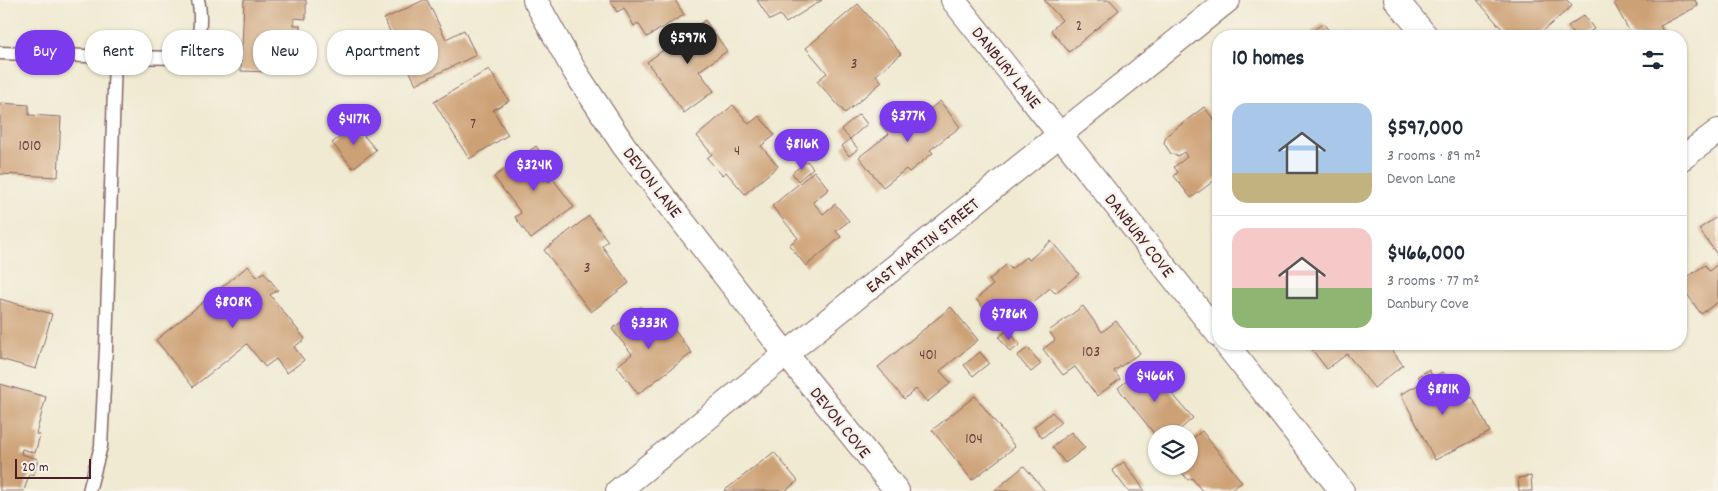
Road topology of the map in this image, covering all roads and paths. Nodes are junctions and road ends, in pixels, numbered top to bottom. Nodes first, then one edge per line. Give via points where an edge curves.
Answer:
1 (198, 0) edge
2 (535, 0) edge
3 (953, 0) edge
4 (1228, 0) edge
5 (1396, 0) edge
6 (1421, 30) edge
7 (0, 53) edge
8 (85, 56) edge
9 (152, 58) edge
10 (114, 75) edge
11 (1718, 130) edge
12 (1061, 134) junction
13 (1687, 154) edge
14 (1212, 326) edge
15 (1231, 350) edge
16 (786, 354) junction
17 (89, 491) edge
18 (618, 491) edge
19 (897, 491) edge
20 (1342, 491) edge

1 - 9 lane via 199,35 195,49 187,58
2 - 16 street, DEVON LANE via 574,70 624,146
3 - 12 street, DANBURY LANE
4 - 12 street, EAST MARTIN STREET
5 - 6 street
7 - 8 lane
10 - 17 lane via 101,446
11 - 13 street
12 - 14 street, DANBURY COVE
12 - 16 street, EAST MARTIN STREET
15 - 20 street
16 - 18 street, EAST MARTIN STREET
16 - 19 street, DEVON COVE

